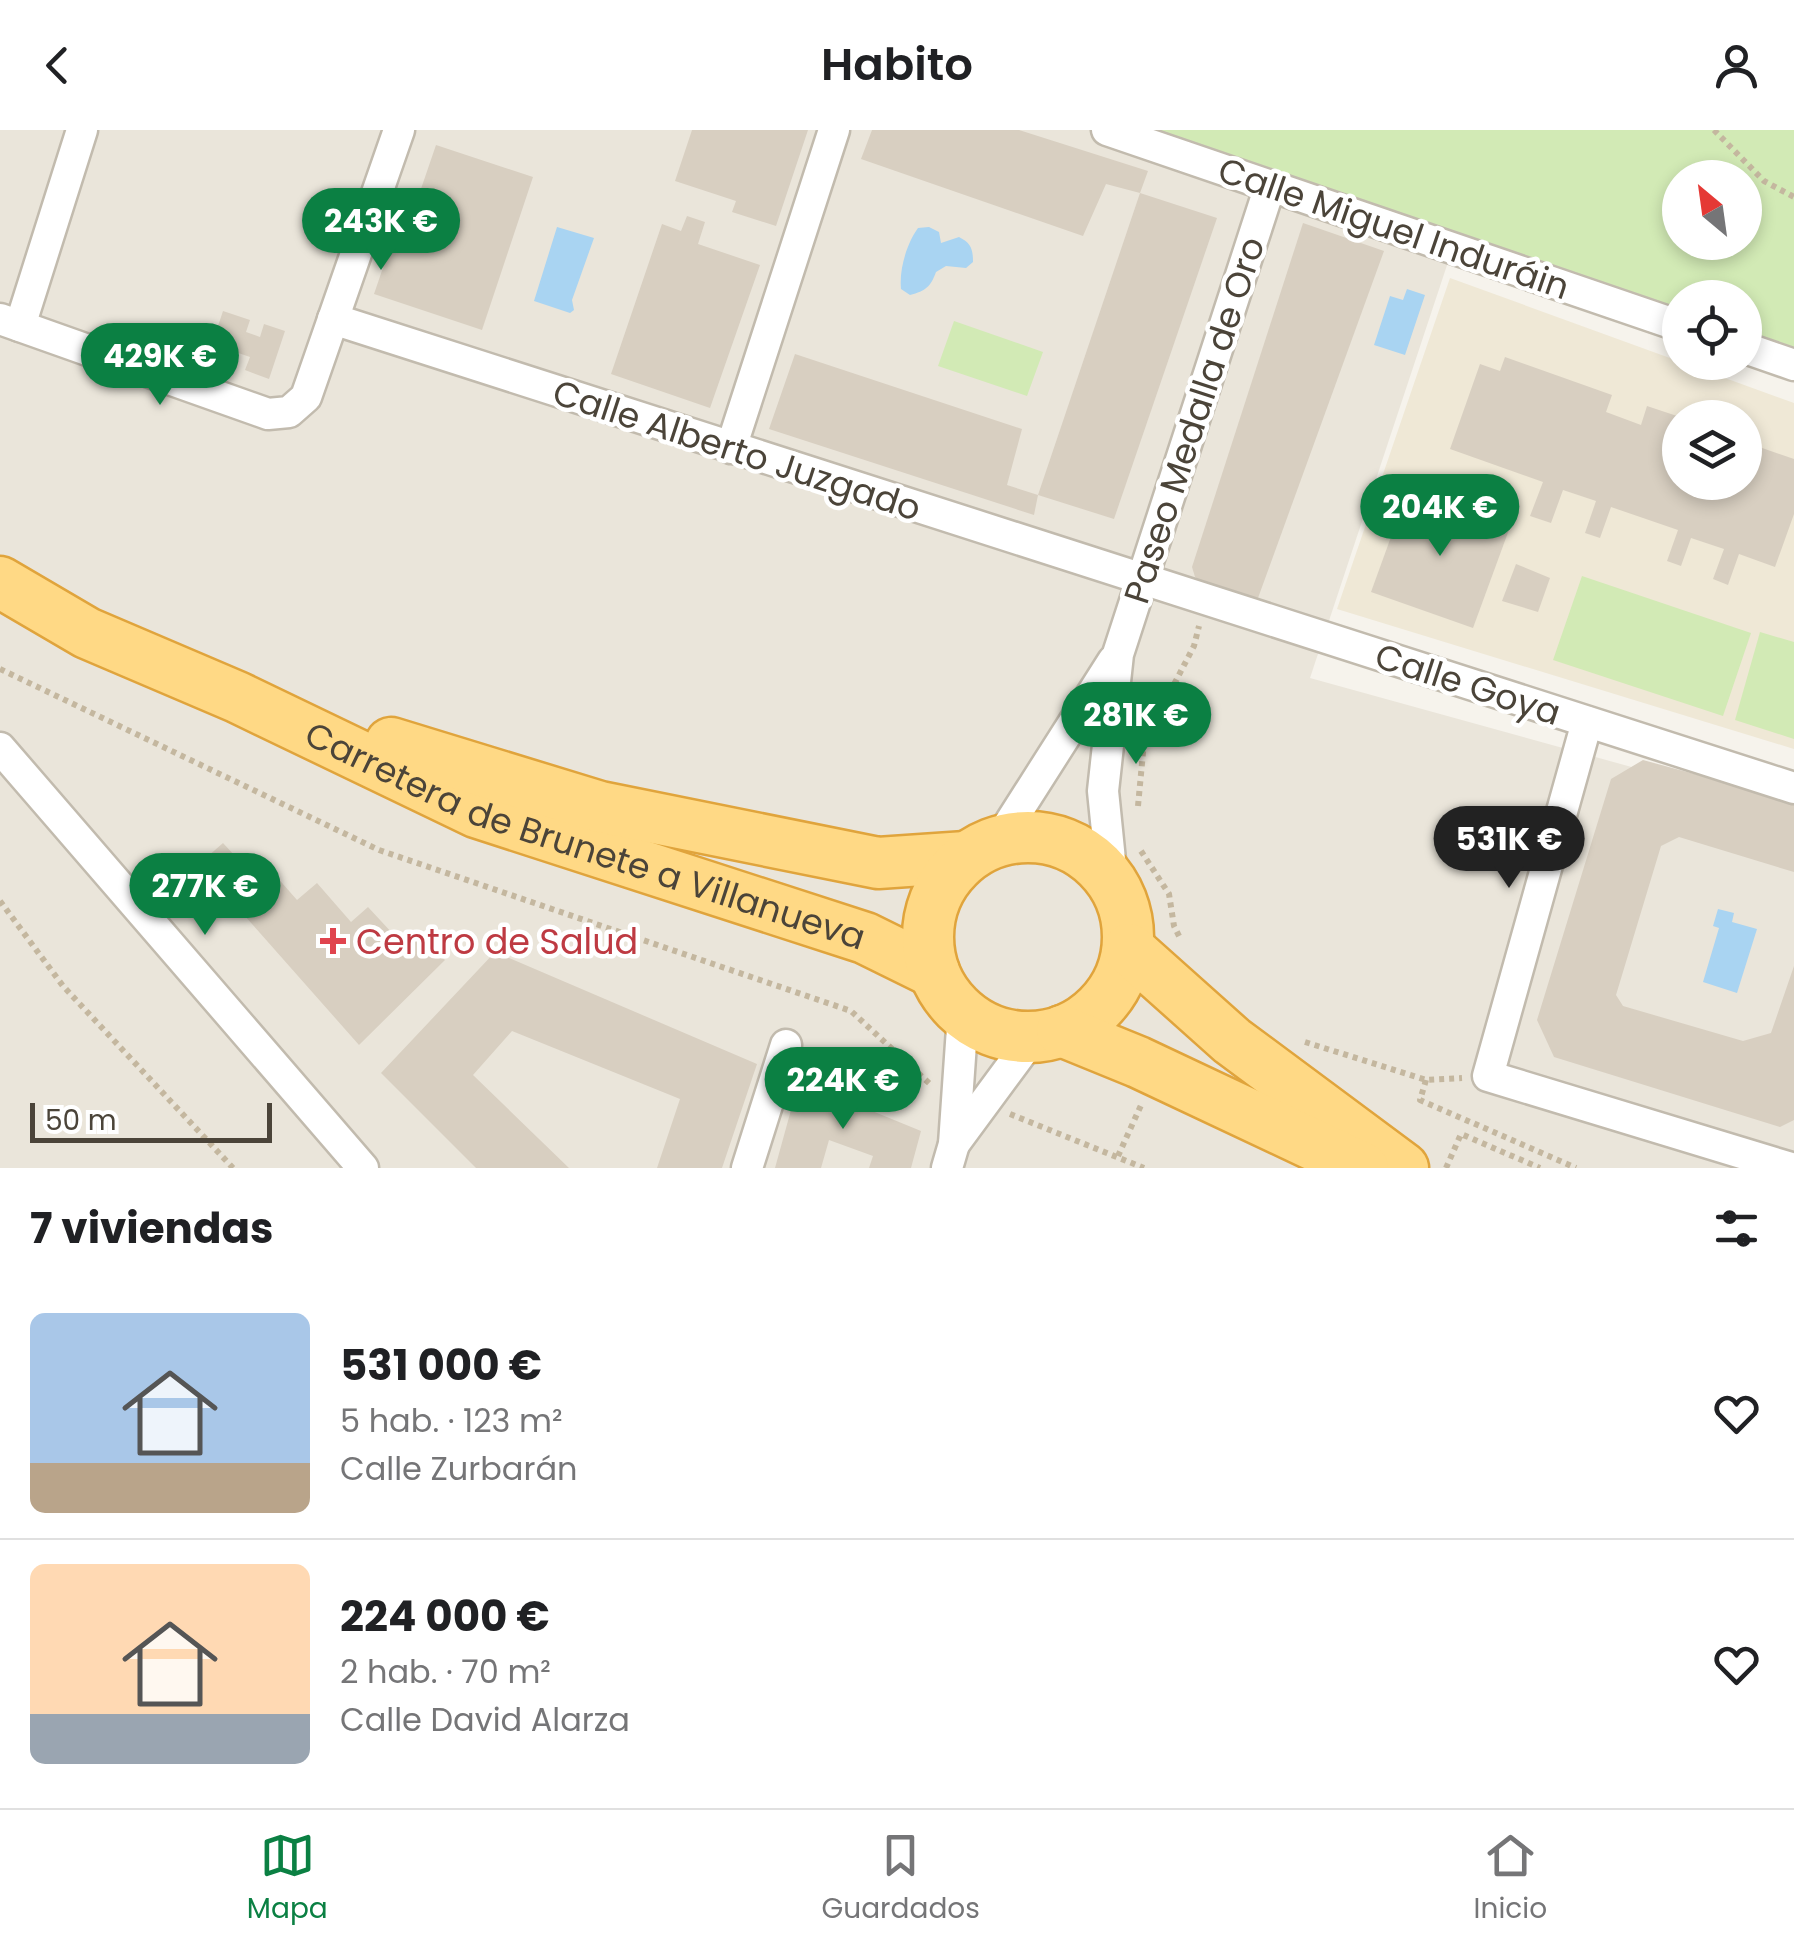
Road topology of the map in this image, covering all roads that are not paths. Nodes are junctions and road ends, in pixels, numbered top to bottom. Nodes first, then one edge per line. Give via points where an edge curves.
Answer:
1 (82, 130) edge
2 (399, 130) edge
3 (834, 130) edge
4 (1108, 130) edge
5 (1270, 186) junction
6 (333, 319) junction
7 (1662, 320) edge
8 (10, 322) edge
9 (1762, 354) edge
10 (1794, 365) edge
11 (731, 448) junction
12 (1141, 581) junction
13 (0, 582) edge
14 (1118, 654) junction
15 (237, 696) junction
16 (1588, 722) junction
17 (0, 748) edge
18 (1794, 788) edge
19 (982, 848) junction
20 (1123, 860) junction
21 (1128, 949) junction
22 (934, 972) junction
23 (963, 1014) junction
24 (1047, 1034) junction
25 (786, 1045) dead end
26 (951, 1156) edge
27 (363, 1168) edge
28 (748, 1168) edge
29 (1364, 1168) edge
30 (1403, 1168) edge
31 (1791, 1168) edge

1 - 8 street
2 - 6 street
3 - 11 street
4 - 5 street, Calle Miguel Induráin
5 - 7 street, Calle Miguel Induráin
5 - 12 street, Paseo Medalla de Oro
6 - 8 street via 306,397 289,412 268,414
6 - 11 street, Calle Alberto Juzgado
9 - 10 street
11 - 12 street, Calle Alberto Juzgado
12 - 14 street, Paseo Medalla de Oro
12 - 16 street, Calle Goya
13 - 15 highway, Carretera de Brunete a Villanueva via 87,634
14 - 19 street, Paseo Medalla de Oro
14 - 20 street, Paseo Medalla de Oro via 1103,791
15 - 19 highway, Carretera de Brunete a Villanueva via 600,807 878,863
15 - 22 highway, Carretera de Brunete a Villanueva via 476,812 865,938
16 - 18 street, Calle Goya
16 - 31 street via 1488,1076
17 - 27 street
19 - 20 highway via 1042,836
19 - 22 highway via 944,880 930,909 927,941
20 - 21 highway
21 - 24 highway via 1117,984 1094,1012
21 - 30 highway via 1232,1042
22 - 23 highway
23 - 24 highway via 996,1031
23 - 26 street
24 - 26 street
24 - 29 highway via 1138,1062
25 - 28 street

